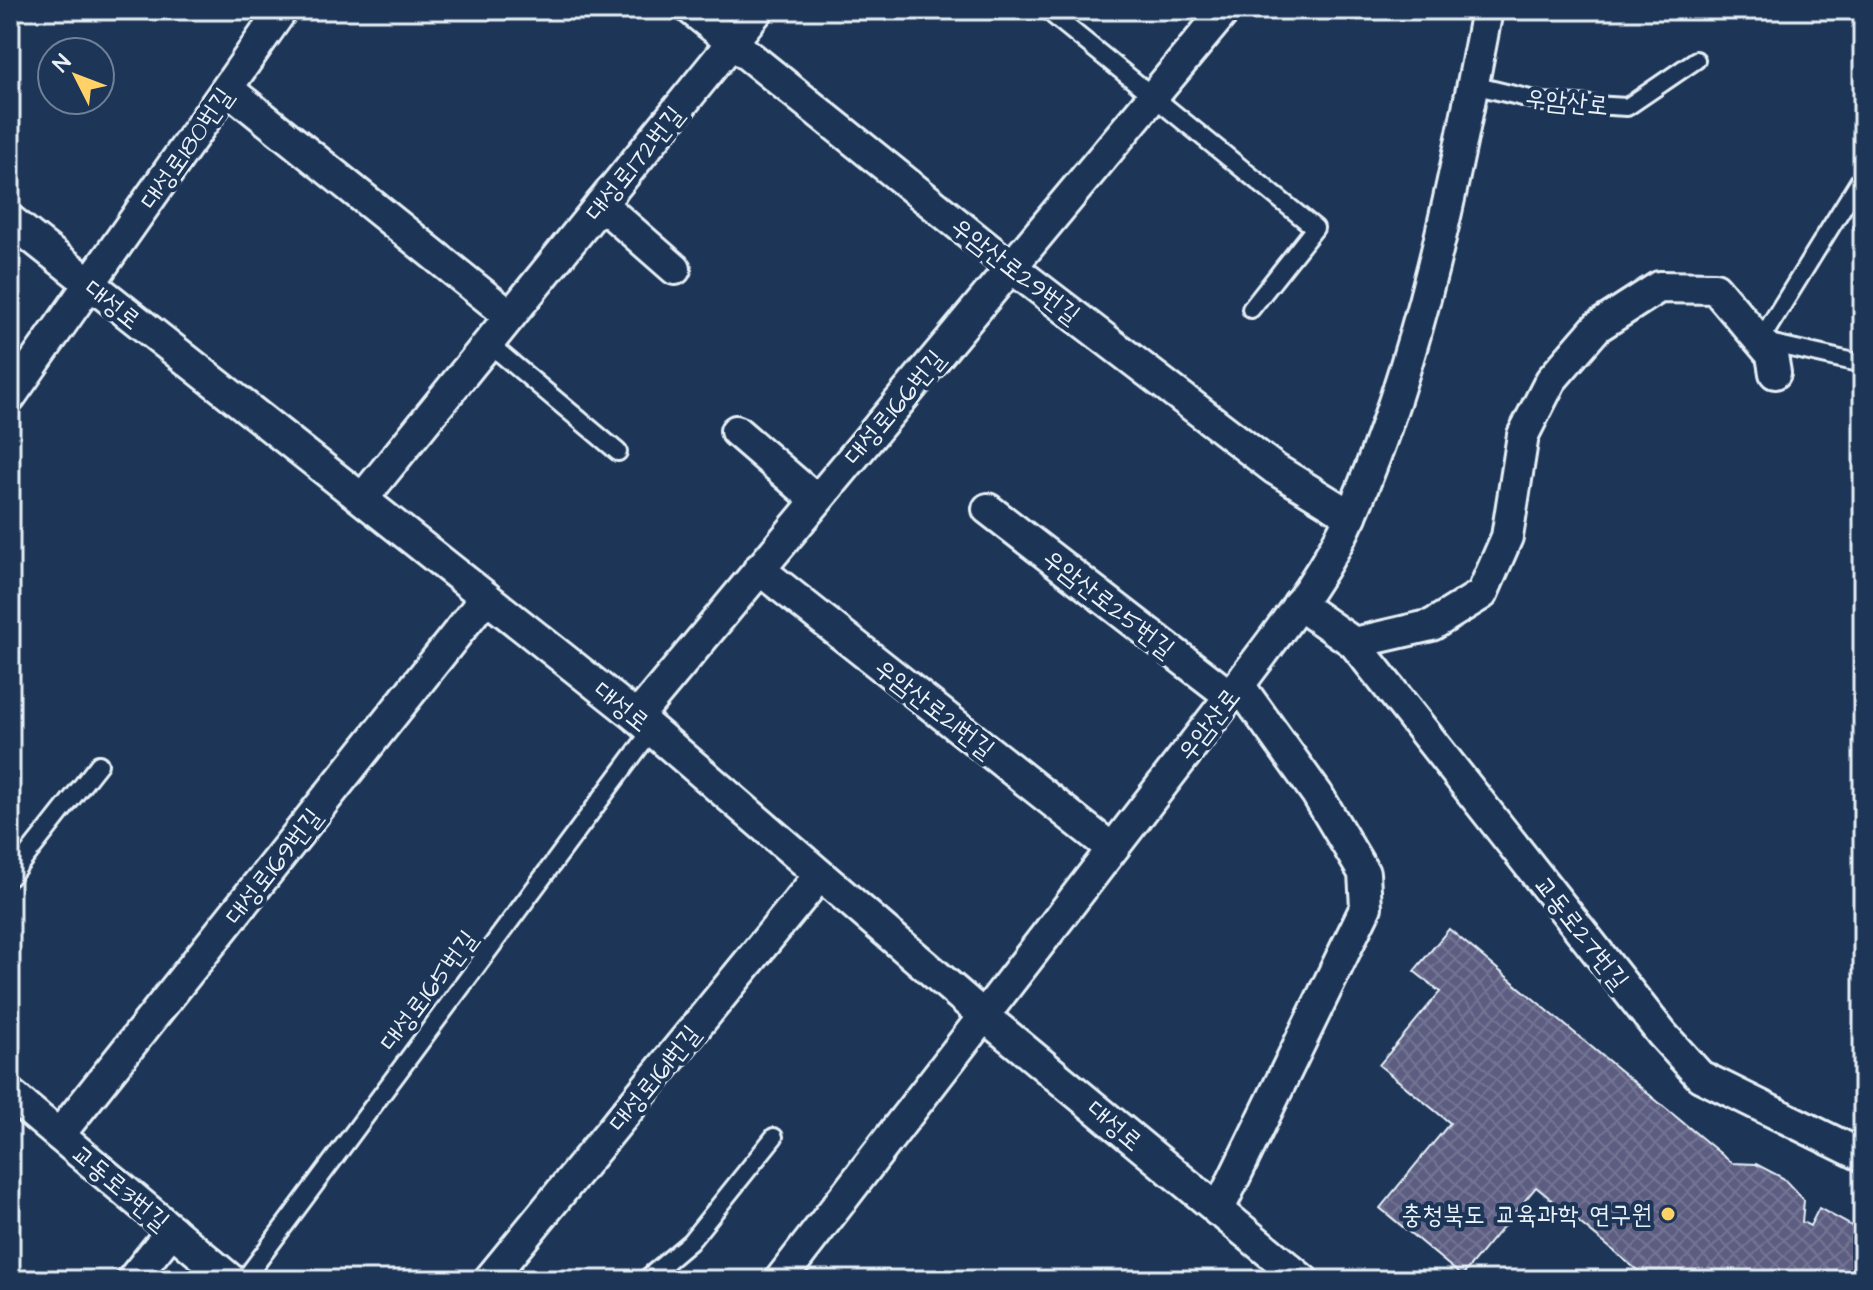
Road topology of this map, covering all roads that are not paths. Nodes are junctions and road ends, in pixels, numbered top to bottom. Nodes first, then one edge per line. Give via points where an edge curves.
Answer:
1 (282, 10) edge
2 (692, 10) edge
3 (758, 10) edge
4 (1225, 10) edge
5 (1487, 10) edge
6 (1054, 16) dead end
7 (731, 42) junction
8 (1696, 60) dead end
9 (1473, 85) junction
10 (228, 89) junction
11 (1151, 98) junction
12 (1863, 175) edge
13 (601, 204) junction
14 (10, 220) edge
15 (1011, 267) junction
16 (675, 269) dead end
17 (90, 287) junction
18 (1251, 309) dead end
19 (510, 316) junction
20 (1760, 341) junction
21 (488, 343) junction
22 (1863, 364) edge
23 (1775, 373) dead end
24 (10, 397) edge
25 (736, 431) dead end
26 (618, 452) dead end
27 (363, 498) junction
28 (816, 500) junction
29 (988, 509) dead end
30 (1351, 516) junction
31 (759, 569) junction
32 (486, 597) junction
33 (1298, 604) junction
34 (1354, 643) junction
35 (1235, 691) junction
36 (644, 723) junction
37 (99, 764) dead end
38 (1111, 848) junction
39 (819, 876) junction
40 (10, 877) edge
41 (985, 1017) junction
42 (10, 1094) edge
43 (59, 1135) junction
44 (774, 1137) dead end
45 (1863, 1156) edge
46 (1218, 1211) junction
47 (172, 1230) junction
48 (132, 1280) edge
49 (231, 1280) edge
50 (244, 1280) edge
51 (489, 1280) edge
52 (645, 1280) edge
53 (780, 1280) edge
54 (1303, 1280) edge

1 - 10 street, 대성로180번길
2 - 7 street, 우암산로29번길
3 - 7 street, 대성로172번길
4 - 11 street, 대성로166번길
5 - 9 street, 우암산로
6 - 11 lane
7 - 13 street, 대성로172번길
7 - 15 street, 우암산로29번길
8 - 9 lane, 우암산로 via 1627,107 1543,102
9 - 30 street, 우암산로 via 1403,383
10 - 17 street, 대성로180번길
10 - 19 street
11 - 15 street, 대성로166번길
11 - 18 lane via 1315,228
12 - 20 lane
13 - 16 street
13 - 19 street, 대성로172번길
14 - 17 street, 대성로
15 - 28 street, 대성로166번길
15 - 30 street, 우암산로29번길 via 1275,469
17 - 24 street, 대성로180번길
17 - 27 street, 대성로
19 - 21 street, 대성로172번길
20 - 22 lane
20 - 23 street via 1772,355
20 - 34 street via 1715,288 1659,287 1597,327 1551,380 1523,435 1507,537 1482,594 1432,625
21 - 26 lane
21 - 27 street, 대성로172번길
25 - 28 street
27 - 32 street, 대성로
28 - 31 street, 대성로166번길
29 - 35 street, 우암산로25번길
30 - 33 street, 우암산로
31 - 36 street, 대성로166번길
31 - 38 street, 우암산로21번길
32 - 36 street, 대성로
32 - 43 street, 대성로169번길
33 - 34 street, 교동로27번길
33 - 35 street, 우암산로
34 - 45 street, 교동로27번길 via 1700,1076
35 - 38 street, 우암산로
35 - 46 street via 1317,794 1364,873 1366,907
36 - 39 street, 대성로
36 - 50 lane, 대성로165번길
37 - 40 lane
38 - 41 street, 우암산로
39 - 41 street, 대성로
39 - 51 street, 대성로161번길
41 - 46 street, 대성로
41 - 53 street, 우암산로
42 - 43 street, 교동로3번길
43 - 47 street, 교동로3번길
44 - 52 lane via 690,1242
46 - 54 street, 대성로
47 - 48 street
47 - 49 street, 교동로3번길

